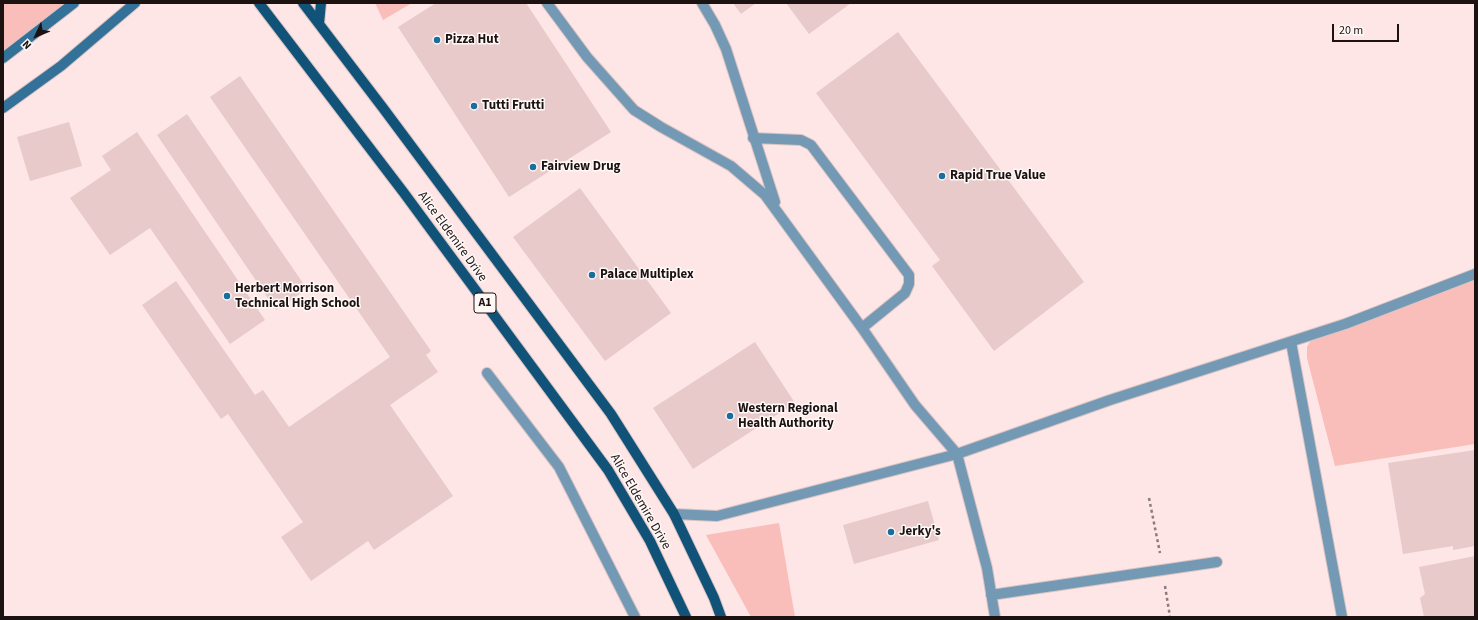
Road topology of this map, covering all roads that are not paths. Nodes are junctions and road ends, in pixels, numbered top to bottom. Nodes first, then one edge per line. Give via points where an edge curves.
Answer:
1 (74, 3) edge
2 (135, 3) edge
3 (259, 3) edge
4 (303, 3) edge
5 (321, 3) edge
6 (547, 3) edge
7 (702, 3) edge
8 (319, 24) junction
9 (3, 58) edge
10 (3, 108) edge
11 (753, 138) junction
12 (777, 210) junction
13 (1475, 274) edge
14 (862, 328) junction
15 (1291, 342) junction
16 (487, 373) dead end
17 (957, 454) junction
18 (674, 514) junction
19 (1217, 562) dead end
20 (991, 595) junction
21 (635, 617) edge
22 (686, 617) edge
23 (721, 617) edge
24 (995, 617) edge
25 (1342, 617) edge

1 - 9 main road
2 - 10 main road via 61,66
3 - 22 main road, Alice Eldemire Drive / A1 via 404,193 608,470 650,541
4 - 8 main road, Alice Eldemire Drive
5 - 8 main road
6 - 12 lane via 587,58 634,110 731,166 765,195
7 - 11 lane via 726,49
8 - 18 main road, Alice Eldemire Drive via 611,414
11 - 12 lane
11 - 14 lane via 802,140 811,145 909,275 905,293
12 - 14 lane
13 - 15 lane
14 - 17 lane via 915,405
15 - 17 lane via 1110,400
15 - 25 lane
16 - 21 lane via 559,467
17 - 18 lane via 717,516
17 - 20 lane via 987,568
18 - 23 main road, Alice Eldemire Drive
19 - 20 lane
20 - 24 lane

